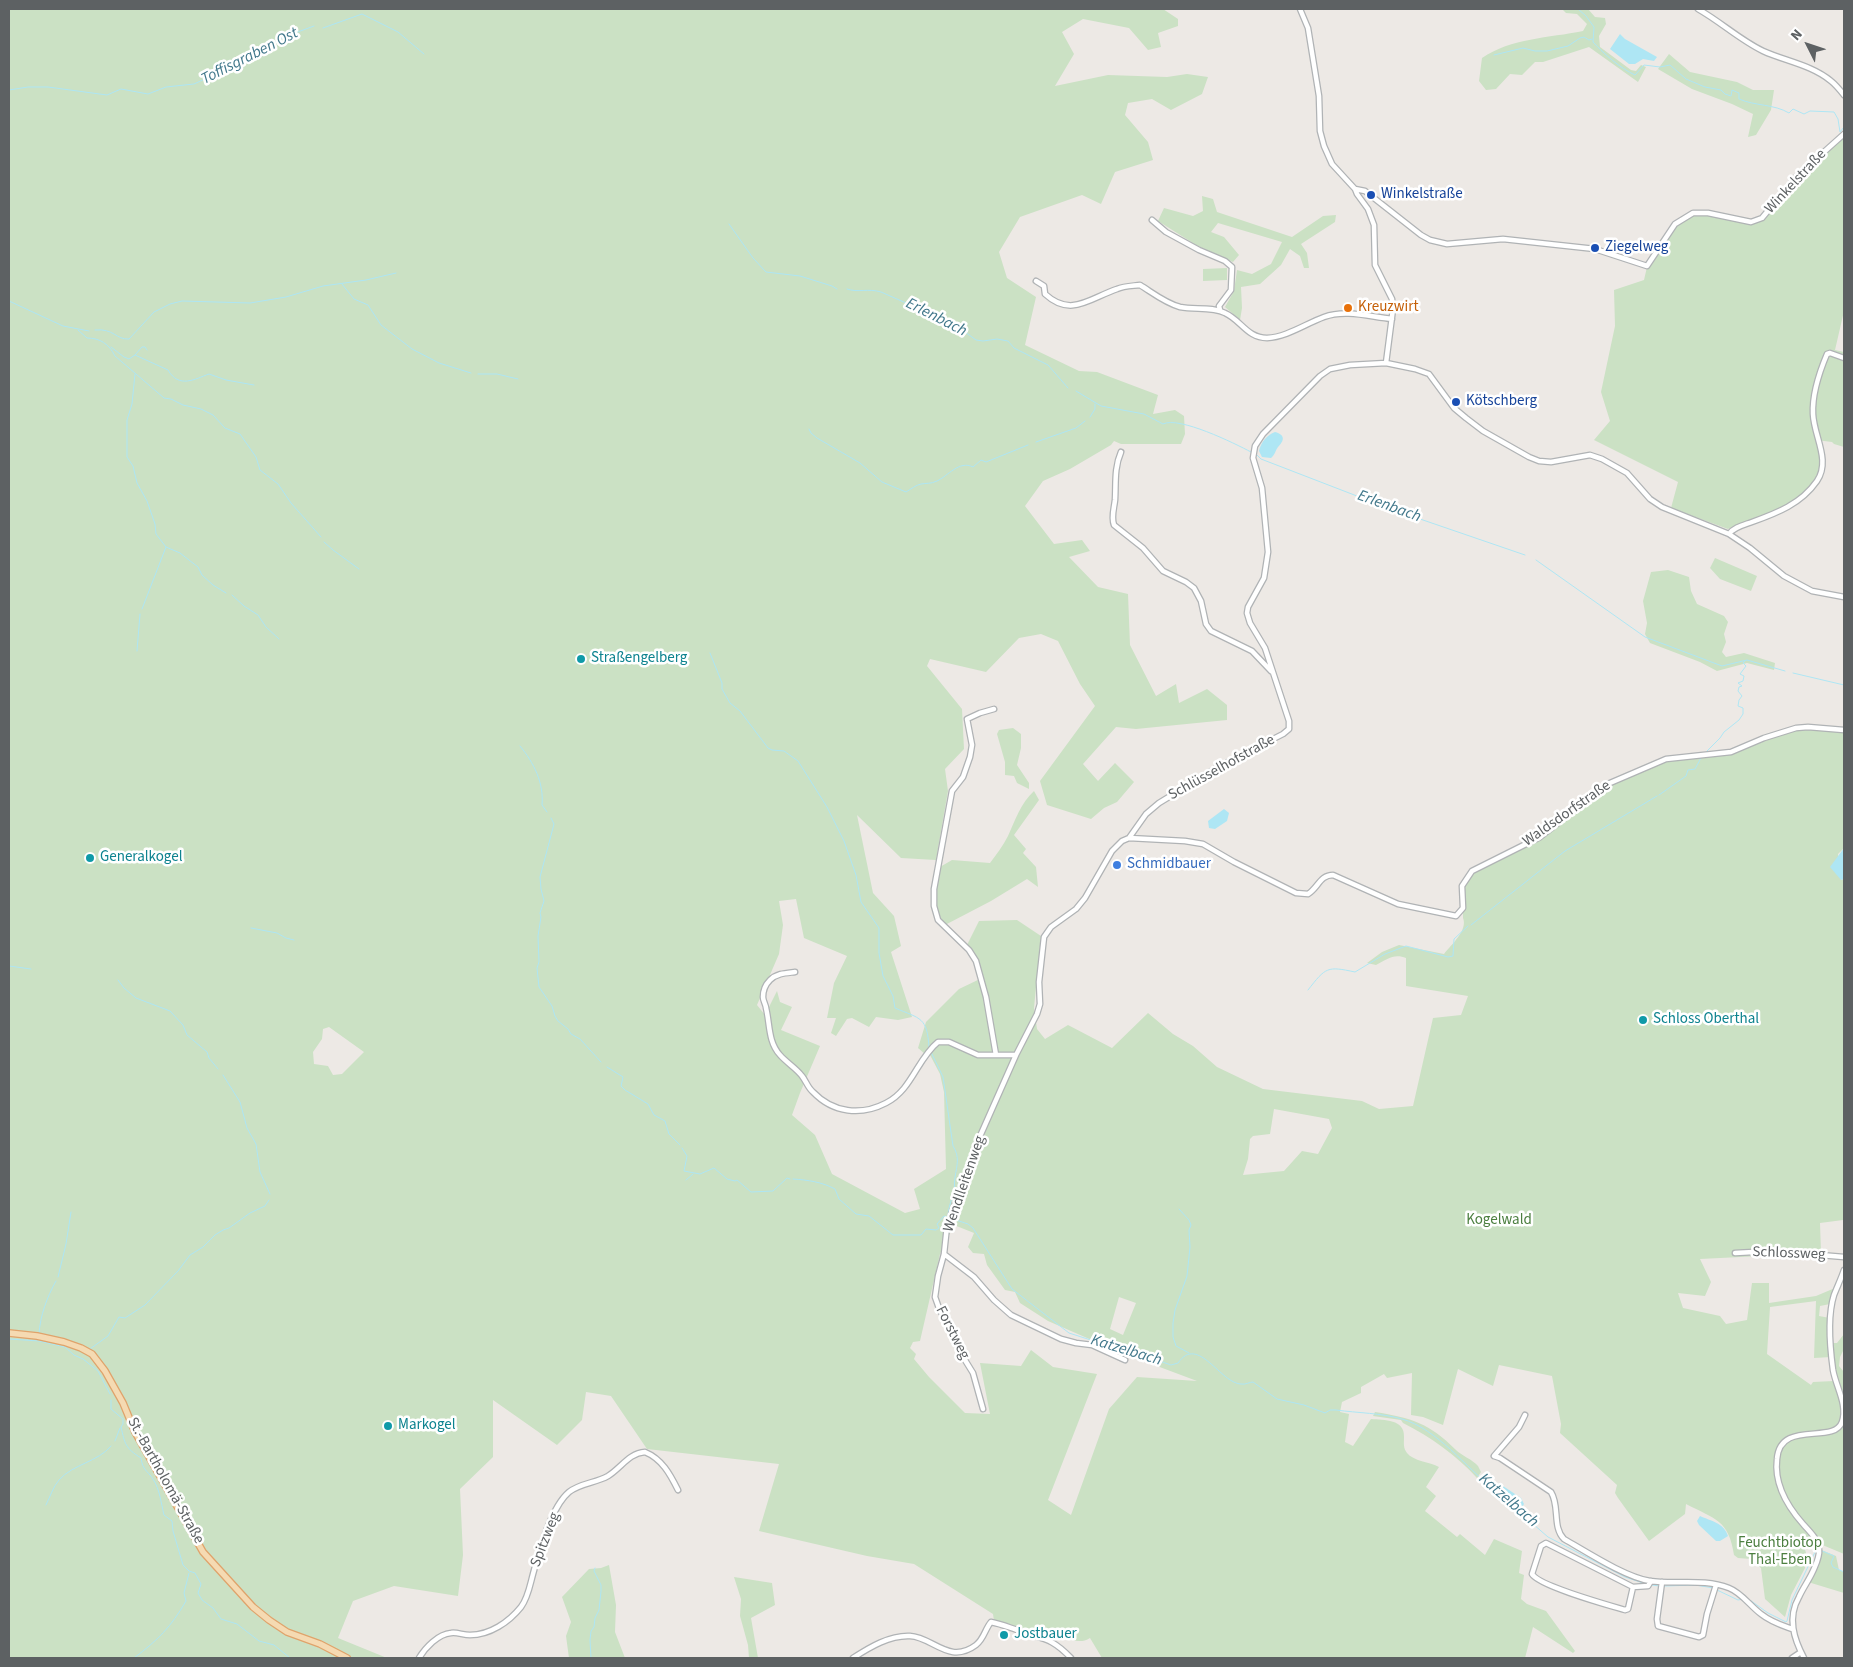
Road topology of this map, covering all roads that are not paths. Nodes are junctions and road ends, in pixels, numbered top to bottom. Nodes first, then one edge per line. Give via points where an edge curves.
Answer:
1 (1300, 9) edge
2 (1698, 9) edge
3 (1844, 95) edge
4 (1844, 134) edge
5 (1355, 188) junction
6 (1152, 220) dead end
7 (1036, 281) dead end
8 (1220, 310) junction
9 (1392, 319) junction
10 (1844, 358) edge
11 (1386, 363) junction
12 (1121, 452) dead end
13 (1729, 534) junction
14 (1844, 597) edge
15 (1271, 671) junction
16 (994, 709) dead end
17 (1844, 730) edge
18 (1129, 838) junction
19 (795, 972) dead end
20 (996, 1055) junction
21 (1016, 1055) junction
22 (1735, 1253) dead end
23 (944, 1254) junction
24 (1844, 1257) edge
25 (1844, 1270) edge
26 (9, 1333) edge
27 (1125, 1360) dead end
28 (983, 1409) dead end
29 (1525, 1415) dead end
30 (678, 1490) dead end
31 (1651, 1582) junction
32 (1662, 1582) junction
33 (1716, 1585) junction
34 (1633, 1587) junction
35 (1792, 1629) junction
36 (1801, 1652) junction
37 (347, 1658) edge
38 (418, 1658) edge
39 (853, 1658) edge
40 (1072, 1658) edge
41 (1792, 1658) edge
42 (1804, 1658) edge

1 - 5 street, Winkelstraße via 1308,28 1319,96 1321,136 1332,164
2 - 3 street via 1763,51 1819,73 1832,81
4 - 5 street, Winkelstraße via 1796,177 1762,218 1752,222 1693,213 1675,224 1647,266 1586,248 1503,239 1438,242 1421,235 1364,191
5 - 9 street via 1374,225 1375,265 1392,299
6 - 8 street via 1166,232 1230,265 1231,290 1219,306
7 - 8 street via 1044,286 1049,298 1071,306 1081,305 1118,288 1140,285 1161,300 1180,307
8 - 9 street via 1250,333 1265,338 1279,336 1337,314
9 - 11 street
10 - 13 street via 1828,354 1816,390 1814,422 1822,462 1817,480 1794,504 1735,528
11 - 13 street via 1429,374 1454,408 1466,418 1529,457 1551,462 1590,455 1599,457 1627,473 1655,503
11 - 15 street, Schlüsselhofstraße via 1350,365 1326,371 1255,446 1253,458 1262,488 1268,552 1264,578 1247,613 1265,648
12 - 15 street via 1115,470 1114,525 1143,548 1163,571 1194,588 1211,631 1252,651
13 - 14 street via 1784,576 1818,593
15 - 18 street, Schlüsselhofstraße via 1289,721 1287,732 1218,767 1159,803 1146,814
16 - 20 street via 967,719 972,739 970,757 963,777 952,792 934,889 934,906 938,920 976,961
17 - 18 street, Waldsdorfstraße via 1796,728 1732,752 1681,756 1618,778 1540,837 1472,870 1462,886 1462,908 1456,916 1398,904 1333,875 1324,877 1308,894 1296,893 1203,844
18 - 21 street via 1112,850 1076,909 1050,927 1044,937 1039,1008
19 - 20 street via 777,975 765,988 763,996 773,1044 812,1092 833,1107 851,1112 886,1103 902,1091 938,1042 950,1042 978,1054
20 - 21 street
21 - 23 street, Wendlleitenweg via 977,1143 947,1226
22 - 24 street, Schlossweg
23 - 27 street via 974,1277 1011,1315 1061,1339 1092,1344
23 - 28 street, Forstweg via 935,1292 936,1304 952,1326
25 - 35 street via 1833,1298 1830,1335 1833,1372 1843,1401 1842,1422 1831,1431 1786,1440 1778,1450 1776,1460 1777,1479 1788,1504 1817,1541 1819,1549 1810,1578 1796,1604
26 - 37 main road, St.-Bartholomä-Straße via 64,1342 92,1354 123,1403 135,1432 204,1552 253,1607 269,1620 287,1632
29 - 31 street via 1494,1456 1551,1492 1558,1531 1564,1539 1637,1579
30 - 38 street, Spitzweg via 658,1459 645,1452 633,1455 609,1476 573,1489 560,1502 552,1519 526,1600 516,1613 488,1632 445,1635
31 - 32 street
31 - 34 street via 1648,1586
32 - 33 street
32 - 33 street via 1658,1626 1699,1637 1703,1635
33 - 35 street via 1734,1590 1763,1615
34 - 34 street via 1550,1544 1541,1546 1532,1571 1536,1579 1626,1610
35 - 36 street
36 - 41 street
36 - 42 street
39 - 40 street via 881,1642 904,1636 917,1637 950,1651 966,1650 980,1641 991,1622 1044,1638

